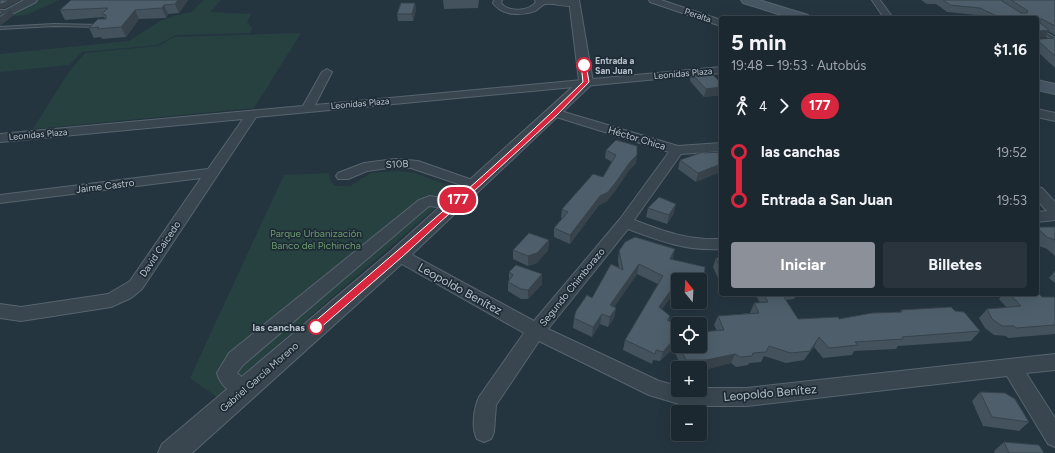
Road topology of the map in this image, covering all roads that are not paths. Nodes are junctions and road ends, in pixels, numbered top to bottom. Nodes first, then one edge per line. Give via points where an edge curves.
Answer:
1 (32, 0) edge
2 (498, 0) edge
3 (653, 0) edge
4 (747, 0) edge
5 (876, 0) edge
6 (540, 1) edge
7 (574, 1) edge
8 (0, 11) edge
9 (12, 11) junction
10 (798, 16) edge
11 (888, 16) edge
12 (0, 17) edge
13 (60, 20) edge
14 (719, 22) edge
15 (54, 25) junction
16 (108, 26) edge
17 (0, 28) edge
18 (1039, 29) edge
19 (1055, 40) edge
20 (1039, 42) edge
21 (719, 70) edge
22 (327, 72) dead end
23 (586, 82) junction
24 (1039, 85) edge
25 (1055, 89) edge
26 (308, 108) junction
27 (554, 113) junction
28 (1039, 113) edge
29 (252, 114) junction
30 (1055, 117) edge
31 (0, 144) edge
32 (719, 147) edge
33 (677, 150) junction
34 (211, 173) junction
35 (343, 176) dead end
36 (473, 185) junction
37 (1039, 193) edge
38 (0, 199) edge
39 (454, 204) junction
40 (1055, 211) edge
41 (1055, 215) edge
42 (1039, 217) edge
43 (625, 222) junction
44 (719, 244) edge
45 (399, 255) junction
46 (0, 312) edge
47 (536, 331) junction
48 (1055, 362) edge
49 (1011, 366) junction
50 (243, 390) junction
51 (484, 432) dead end
52 (1055, 437) edge
53 (172, 453) edge

1 - 9 street
2 - 6 street via 498,6 516,11 537,7
3 - 14 street, Peralta
4 - 10 main road
5 - 11 street
6 - 7 street
7 - 23 street
8 - 9 lane
9 - 12 street
13 - 15 lane
15 - 16 lane
15 - 17 lane
18 - 19 lane
19 - 20 street
21 - 23 street, Leonidas Plaza
22 - 26 street
23 - 26 street, Leonidas Plaza
23 - 27 street, Gabriel García Moreno
24 - 25 main road
26 - 29 street, Leonidas Plaza
27 - 33 street, Héctor Chica
27 - 36 street, Gabriel García Moreno
28 - 30 street
29 - 31 street, Leonidas Plaza
29 - 34 street, David Caicedo
32 - 33 street, Héctor Chica
33 - 43 street, Segundo Chimborazo
34 - 38 street, Jaime Castro
34 - 46 street, David Caicedo via 136,285 125,293 111,300 21,314
35 - 36 street, S10B via 364,167 395,163 413,164
36 - 39 street, Gabriel García Moreno
37 - 40 street
39 - 45 street, Gabriel García Moreno
39 - 50 street via 430,201 424,203 240,356 227,373 228,377
41 - 42 street
43 - 44 street via 669,238 702,245
43 - 47 street, Segundo Chimborazo
45 - 47 street, Leopoldo Benítez
45 - 50 street, Gabriel García Moreno
47 - 49 street, Leopoldo Benítez via 656,389 693,397 747,397
47 - 51 street, Segundo Chimborazo via 486,402
48 - 49 street, Leopoldo Benítez
49 - 52 street
50 - 53 street, Gabriel García Moreno

